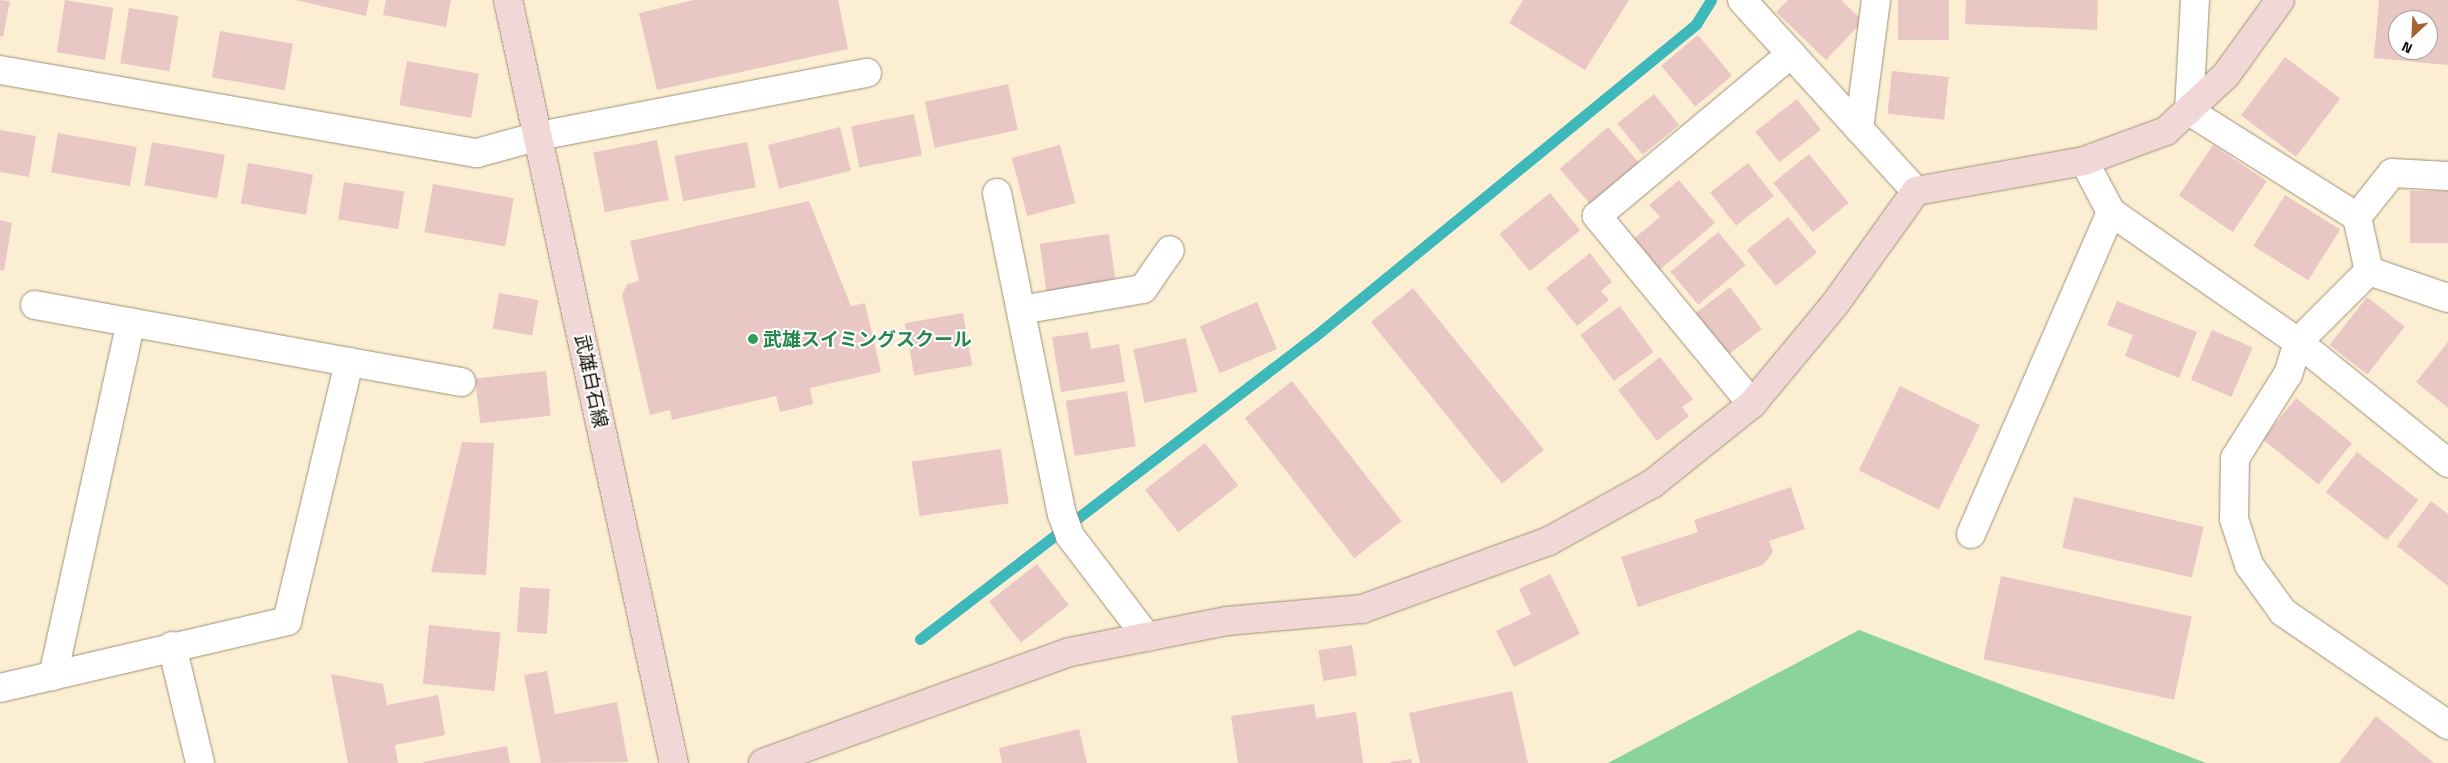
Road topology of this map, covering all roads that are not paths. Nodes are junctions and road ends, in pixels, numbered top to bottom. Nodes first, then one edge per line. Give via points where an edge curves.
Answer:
1 (508, 0) edge
2 (1742, 0) edge
3 (1876, 0) edge
4 (2195, 0) edge
5 (2280, 0) edge
6 (1791, 54) junction
7 (0, 70) edge
8 (867, 73) dead end
9 (2189, 111) junction
10 (1859, 129) junction
11 (539, 136) junction
12 (2084, 161) junction
13 (2448, 176) edge
14 (1916, 191) junction
15 (997, 193) dead end
16 (2111, 212) junction
17 (2358, 218) junction
18 (1170, 250) dead end
19 (2370, 271) junction
20 (2448, 298) edge
21 (34, 305) dead end
22 (1021, 310) junction
23 (131, 322) junction
24 (2298, 342) junction
25 (349, 362) junction
26 (461, 382) dead end
27 (1752, 404) junction
28 (2448, 463) edge
29 (1971, 534) dead end
30 (1147, 637) junction
31 (172, 646) junction
32 (53, 676) junction
33 (0, 688) edge
34 (2448, 725) edge
35 (200, 763) edge
36 (674, 763) edge
37 (763, 763) edge

1 - 11 street, 武雄白石線
2 - 6 street
3 - 10 street
4 - 9 street
5 - 9 street via 2226,76
6 - 10 street
6 - 27 street via 1598,216
7 - 11 street via 477,153
8 - 11 street
9 - 12 street via 2166,131
9 - 17 street
10 - 14 street
11 - 36 street, 武雄白石線
12 - 14 street
12 - 16 street
13 - 17 street via 2392,173
14 - 27 street via 1835,304
15 - 22 street
16 - 24 street
16 - 29 street
17 - 19 street
18 - 22 street via 1143,289
19 - 20 street
19 - 24 street
21 - 23 street
22 - 30 street via 1066,525
23 - 25 street
23 - 32 street
24 - 28 street
24 - 34 street via 2288,374 2235,458 2234,519 2249,565 2284,612
25 - 26 street
25 - 31 street via 287,621
27 - 30 street via 1652,484 1550,541 1362,609 1227,621
30 - 37 street via 1070,652
31 - 32 street
31 - 35 street
32 - 33 street

